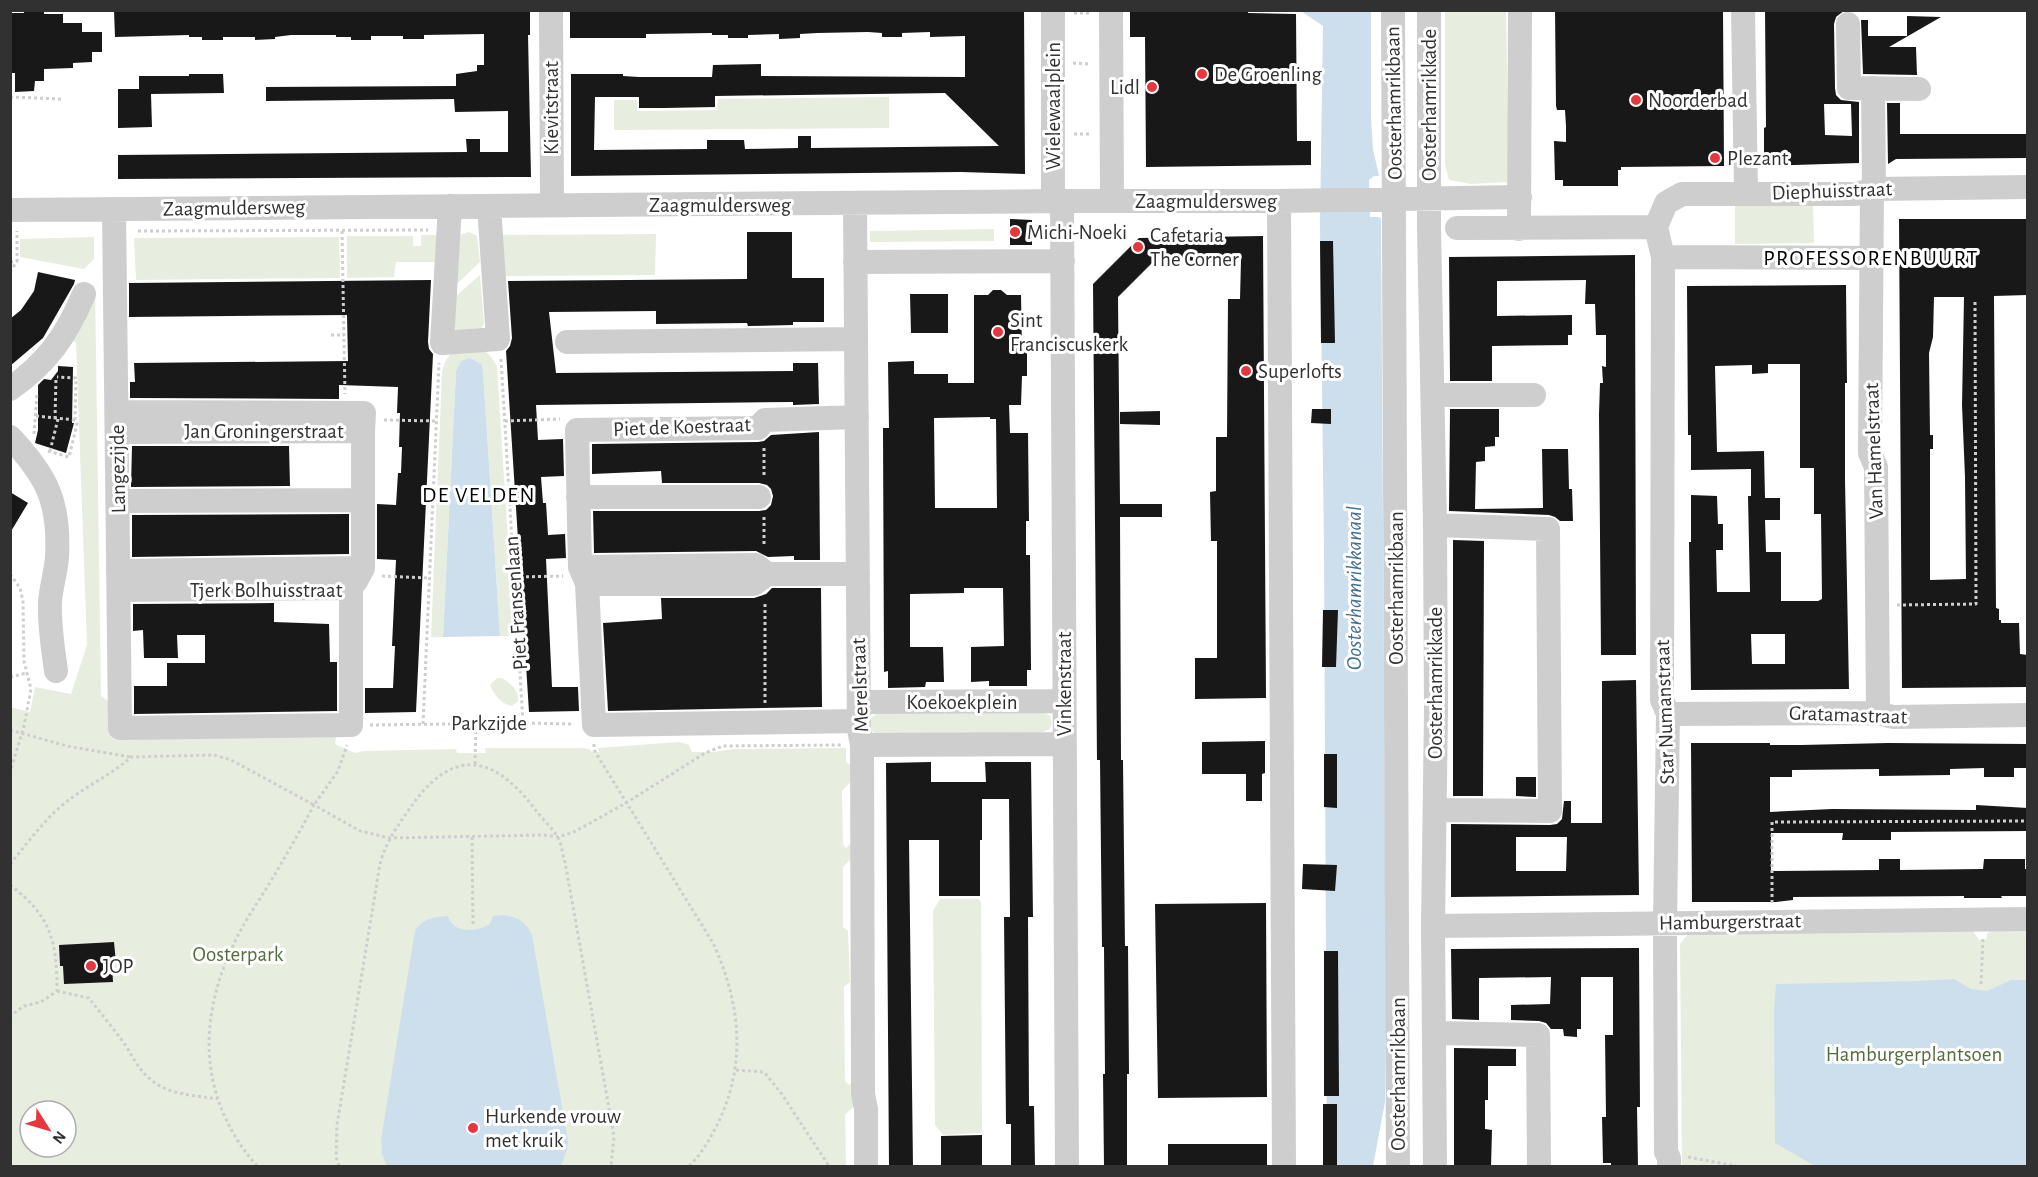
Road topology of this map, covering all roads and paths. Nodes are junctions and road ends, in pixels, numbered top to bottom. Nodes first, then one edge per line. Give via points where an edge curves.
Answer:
1 (551, 10) edge
2 (1393, 10) edge
3 (1429, 10) edge
4 (1520, 10) edge
5 (1743, 10) edge
6 (1053, 12) edge
7 (1111, 12) edge
8 (1848, 24) dead end
9 (1053, 61) junction
10 (1110, 66) junction
11 (1873, 88) junction
12 (1919, 89) dead end
13 (10, 97) edge
14 (61, 99) dead end
15 (1111, 133) junction
16 (1053, 135) junction
17 (2028, 187) edge
18 (1873, 189) junction
19 (1746, 193) junction
20 (1520, 197) junction
21 (1395, 199) junction
22 (1430, 199) junction
23 (1057, 201) junction
24 (1112, 201) junction
25 (1279, 201) junction
26 (855, 204) junction
27 (552, 205) junction
28 (450, 206) junction
29 (489, 206) junction
30 (114, 209) junction
31 (14, 210) edge
32 (1656, 227) junction
33 (1457, 228) dead end
34 (1520, 229) junction
35 (428, 230) dead end
36 (128, 231) dead end
37 (342, 231) junction
38 (1663, 257) junction
39 (1871, 258) junction
40 (17, 261) junction
41 (1063, 261) junction
42 (10, 262) edge
43 (855, 262) junction
44 (10, 272) edge
45 (84, 294) dead end
46 (1975, 301) dead end
47 (331, 335) dead end
48 (344, 335) junction
49 (498, 339) junction
50 (856, 339) junction
51 (567, 342) dead end
52 (442, 343) junction
53 (42, 374) junction
54 (10, 390) edge
55 (1433, 395) junction
56 (1534, 395) dead end
57 (36, 416) junction
58 (857, 417) junction
59 (56, 419) junction
60 (75, 420) junction
61 (357, 421) junction
62 (436, 421) junction
63 (505, 421) junction
64 (117, 422) junction
65 (577, 430) junction
66 (22, 436) edge
67 (41, 448) dead end
68 (50, 451) junction
69 (578, 497) junction
70 (759, 497) dead end
71 (357, 500) dead end
72 (118, 501) junction
73 (1435, 525) junction
74 (10, 574) edge
75 (858, 574) junction
76 (583, 575) junction
77 (766, 575) junction
78 (358, 577) junction
79 (514, 577) junction
80 (429, 578) junction
81 (119, 581) junction
82 (1878, 606) junction
83 (56, 671) dead end
84 (27, 673) junction
85 (10, 677) edge
86 (1064, 701) junction
87 (1878, 712) junction
88 (1668, 714) junction
89 (2028, 715) edge
90 (765, 722) junction
91 (476, 723) junction
92 (523, 723) junction
93 (423, 724) junction
94 (860, 724) junction
95 (351, 725) junction
96 (594, 725) junction
97 (10, 730) edge
98 (22, 733) junction
99 (1064, 744) junction
100 (131, 757) junction
101 (475, 764) junction
102 (10, 772) edge
103 (626, 803) junction
104 (314, 805) junction
105 (1435, 810) junction
106 (2028, 821) edge
107 (472, 837) junction
108 (558, 837) junction
109 (390, 838) junction
110 (10, 864) edge
111 (10, 885) edge
112 (2028, 919) edge
113 (1984, 920) junction
114 (1773, 921) junction
115 (1665, 923) junction
116 (473, 924) dead end
117 (1433, 926) junction
118 (1981, 984) dead end
119 (57, 991) junction
120 (10, 1016) edge
121 (1434, 1033) junction
122 (736, 1070) junction
123 (217, 1099) junction
124 (1669, 1162) edge
125 (257, 1167) edge
126 (339, 1167) edge
127 (611, 1167) edge
128 (689, 1167) edge
129 (829, 1167) edge
130 (866, 1167) edge
131 (1068, 1167) edge
132 (1284, 1167) edge
133 (1398, 1167) edge
134 (1435, 1167) edge
135 (1539, 1167) edge
136 (1736, 1167) edge

1 - 27 street, Kievitstraat
2 - 21 street, Oosterhamrikbaan
3 - 22 street, Oosterhamrikkade
4 - 20 street
5 - 19 street
6 - 7 path
6 - 9 street, Wielewaalplein
7 - 10 street
8 - 11 street via 1849,88
9 - 10 path
9 - 16 street, Wielewaalplein
10 - 15 street
11 - 12 street
11 - 18 street, Van Hamelstraat
13 - 14 path
15 - 16 path
15 - 24 street
16 - 23 street, Wielewaalplein
17 - 18 street, Diephuisstraat
18 - 19 street, Diephuisstraat via 1856,194
18 - 39 street, Van Hamelstraat
19 - 32 street, Diephuisstraat via 1682,194 1666,203
20 - 22 street, Oosterhamrikkade
20 - 34 street
21 - 22 street, Zaagmuldersweg
21 - 25 street, Zaagmuldersweg
21 - 133 street, Oosterhamrikbaan
22 - 55 street, Oosterhamrikkade
23 - 24 street, Zaagmuldersweg
23 - 26 street, Zaagmuldersweg
23 - 41 street, Vinkenstraat
24 - 25 street, Zaagmuldersweg
25 - 132 street
26 - 27 street, Zaagmuldersweg
26 - 43 street, Merelstraat
27 - 29 street, Zaagmuldersweg
28 - 29 street, Zaagmuldersweg
28 - 30 street, Zaagmuldersweg
28 - 52 street
29 - 49 street
30 - 31 street, Zaagmuldersweg
30 - 64 street, Langezijde
31 - 40 path
32 - 34 street
32 - 38 street
33 - 34 street
35 - 37 path
36 - 37 path
37 - 48 path
38 - 39 street
38 - 88 street, Star Numanstraat via 1662,700
39 - 82 street, Van Hamelstraat via 1870,453 1876,467
40 - 42 path
40 - 44 path
41 - 43 street
41 - 86 street, Vinkenstraat
43 - 50 street, Merelstraat
45 - 53 street
46 - 82 path via 1976,604
47 - 48 path
48 - 61 path
49 - 52 street
49 - 63 path, Piet Fransenlaan
50 - 51 street
50 - 58 street, Merelstraat
52 - 62 path
53 - 54 street
53 - 57 path
53 - 59 path
53 - 60 path via 76,378
55 - 56 street
55 - 73 street, Oosterhamrikkade
57 - 59 path
57 - 66 path
58 - 65 street, Piet de Koestraat via 765,420 759,428
58 - 75 street, Merelstraat
59 - 60 path
59 - 68 path
60 - 68 path via 69,457
61 - 62 path
61 - 64 street, Jan Groningerstraat
61 - 78 street
62 - 80 path
63 - 65 path via 578,418
63 - 79 path, Piet Fransenlaan
64 - 72 street, Langezijde
65 - 69 street
66 - 83 street via 50,492 57,522 57,558 50,601
67 - 68 path
69 - 70 street
69 - 76 street
71 - 72 street
72 - 81 street, Langezijde
73 - 105 street, Oosterhamrikkade
73 - 105 street via 1548,529 1550,811
74 - 84 path via 20,588
75 - 77 street
75 - 94 street, Merelstraat
76 - 77 street via 756,565
76 - 79 path
76 - 96 street
77 - 90 path
78 - 80 path
78 - 81 street, Tjerk Bolhuisstraat
78 - 95 street, Tjerk Bolhuisstraat
79 - 92 path, Piet Fransenlaan
80 - 93 path
81 - 95 street, Langezijde via 120,729
82 - 87 street, Van Hamelstraat
84 - 85 path
84 - 98 path via 31,689
86 - 94 street, Koekoekplein
86 - 99 street, Vinkenstraat
87 - 88 street, Gratamastraat
87 - 89 street, Gratamastraat via 1893,717
88 - 115 street, Star Numanstraat
90 - 94 street
90 - 96 street
91 - 92 path, Parkzijde
91 - 93 path, Parkzijde
91 - 101 path
92 - 96 path, Parkzijde
93 - 95 path, Parkzijde
94 - 99 street, Koekoekplein
94 - 103 path via 848,745 723,746 705,753
94 - 130 street, Merelstraat
95 - 104 path via 338,771
96 - 103 path via 594,750
97 - 98 path
98 - 100 path via 67,746
98 - 102 path
99 - 131 street, Vinkenstraat
100 - 104 path via 214,755 231,760
100 - 110 path via 59,808
101 - 108 path via 513,783
101 - 109 path via 456,767 427,785
103 - 108 path
103 - 122 path via 723,964 735,1009
104 - 109 path via 360,831
104 - 123 path via 241,930 220,978 211,1011 209,1042
105 - 117 street, Oosterhamrikkade
106 - 114 path via 1772,822
107 - 108 path
107 - 109 path
107 - 116 path
108 - 127 path via 614,1137
109 - 126 path via 380,864 337,1125
111 - 119 path via 35,906 49,930 54,942
112 - 113 street, Hamburgerstraat
113 - 114 street, Hamburgerstraat
113 - 118 path
114 - 115 street, Hamburgerstraat
115 - 117 street, Hamburgerstraat
115 - 124 street, Star Numanstraat
117 - 121 street, Oosterhamrikkade
119 - 120 path
119 - 123 path via 89,998 148,1078 170,1091
121 - 134 street, Oosterhamrikkade
121 - 135 street via 1538,1035
122 - 128 path via 731,1093 713,1134
122 - 129 path via 764,1072
123 - 125 path via 235,1136
124 - 136 path via 1692,1157

